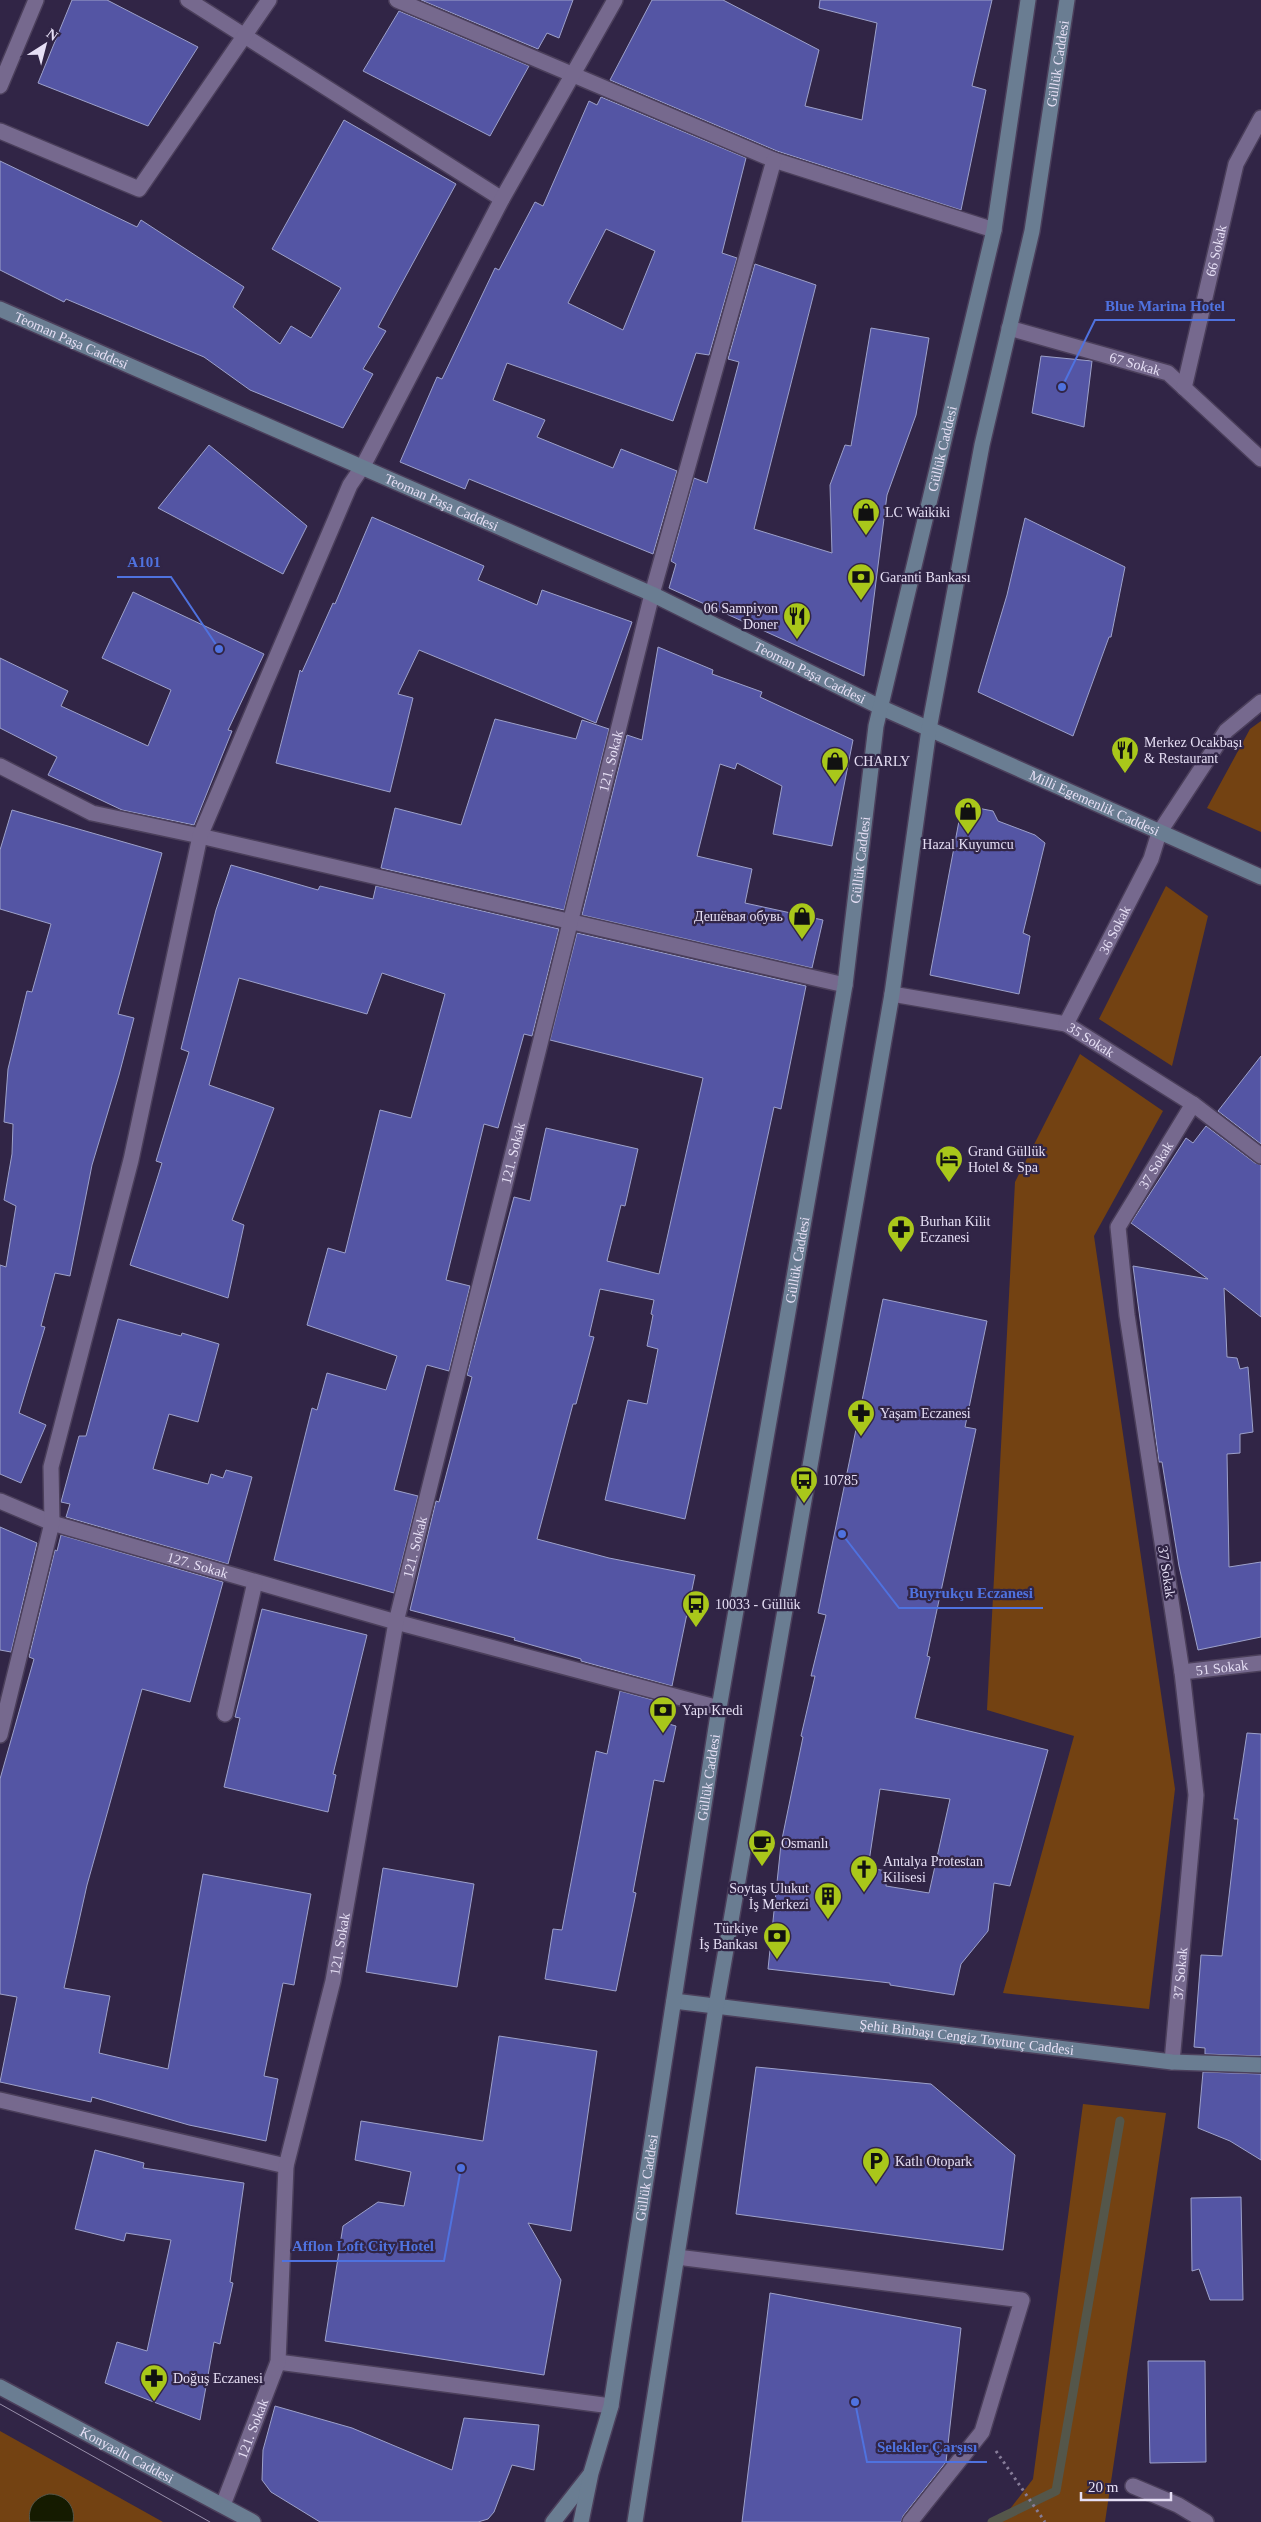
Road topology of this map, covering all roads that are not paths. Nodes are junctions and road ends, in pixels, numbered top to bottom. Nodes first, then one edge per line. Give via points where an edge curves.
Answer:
1 (36, 0) edge
2 (188, 0) edge
3 (269, 0) edge
4 (397, 0) edge
5 (615, 0) edge
6 (1028, 0) edge
7 (1067, 0) edge
8 (243, 34) junction
9 (574, 74) junction
10 (0, 86) edge
11 (1261, 118) edge
12 (0, 131) edge
13 (774, 160) junction
14 (502, 199) junction
15 (994, 230) junction
16 (0, 309) edge
17 (1009, 328) junction
18 (1184, 388) junction
19 (1261, 460) edge
20 (363, 466) junction
21 (652, 594) junction
22 (1261, 702) edge
23 (880, 707) junction
24 (929, 729) junction
25 (0, 766) edge
26 (1159, 833) junction
27 (200, 836) junction
28 (1261, 877) edge
29 (572, 922) junction
30 (845, 984) junction
31 (892, 994) junction
32 (1066, 1024) junction
33 (1193, 1104) junction
34 (1261, 1156) edge
35 (0, 1501) edge
36 (52, 1523) junction
37 (255, 1582) junction
38 (396, 1622) junction
39 (1261, 1663) edge
40 (1182, 1672) junction
41 (719, 1708) junction
42 (225, 1714) dead end
43 (0, 1734) edge
44 (674, 2001) junction
45 (716, 2007) junction
46 (1172, 2062) junction
47 (1261, 2065) edge
48 (0, 2100) edge
49 (286, 2166) junction
50 (677, 2257) junction
51 (278, 2362) junction
52 (0, 2387) edge
53 (611, 2406) junction
54 (591, 2473) junction
55 (1134, 2486) dead end
56 (223, 2505) junction
57 (253, 2522) edge
58 (553, 2522) edge
59 (581, 2522) edge
60 (635, 2522) edge
61 (910, 2522) edge
62 (1206, 2522) edge

1 - 10 street
2 - 8 street
3 - 8 street
4 - 9 street
5 - 9 street
6 - 15 main road, Güllük Caddesi
7 - 17 main road, Güllük Caddesi via 1032,231
8 - 12 street via 139,189
8 - 14 street
9 - 13 street
9 - 14 street
11 - 18 street, 66 Sokak via 1236,164
13 - 15 street
13 - 21 street, 121. Sokak
14 - 20 street
15 - 23 main road, Güllük Caddesi
16 - 20 main road, Teoman Paşa Caddesi
17 - 18 street, 67 Sokak via 1168,373
17 - 24 main road, Güllük Caddesi via 982,445
18 - 19 street, 67 Sokak
20 - 21 main road, Teoman Paşa Caddesi
20 - 27 street via 350,485
21 - 23 main road, Teoman Paşa Caddesi
21 - 29 street, 121. Sokak
22 - 26 street, 36 Sokak via 1226,731
23 - 24 main road, Teoman Paşa Caddesi
23 - 30 main road, Güllük Caddesi
24 - 26 main road, Milli Egemenlik Caddesi
24 - 31 main road, Güllük Caddesi
25 - 27 street via 92,813
26 - 28 main road, Milli Egemenlik Caddesi
26 - 32 street, 36 Sokak via 1151,859
27 - 29 street
27 - 36 street via 131,1160 51,1468
29 - 30 street
29 - 38 street, 121. Sokak
30 - 41 main road, Güllük Caddesi
31 - 32 street, 35 Sokak
31 - 45 main road, Güllük Caddesi
32 - 33 street, 35 Sokak
33 - 34 street, 35 Sokak
33 - 40 street, 37 Sokak via 1118,1226 1127,1315
35 - 36 street, 127. Sokak
36 - 37 street, 127. Sokak
36 - 43 street
37 - 38 street, 127. Sokak
37 - 42 street
38 - 41 street, 127. Sokak
38 - 49 street, 121. Sokak via 333,1981
39 - 40 street, 51 Sokak
40 - 46 street, 37 Sokak via 1196,1795
41 - 44 main road, Güllük Caddesi
44 - 45 main road, Şehit Binbaşı Cengiz Toytunç Caddesi
44 - 53 main road, Güllük Caddesi
45 - 46 main road, Şehit Binbaşı Cengiz Toytunç Caddesi
45 - 50 main road, Güllük Caddesi
46 - 47 main road, Şehit Binbaşı Cengiz Toytunç Caddesi
48 - 49 street
49 - 51 street, 121. Sokak
50 - 60 main road, Güllük Caddesi
50 - 61 street via 1022,2300 982,2432
51 - 53 street
51 - 56 street, 121. Sokak
52 - 56 main road, Konyaaltı Caddesi
53 - 54 main road, Güllük Caddesi
54 - 58 main road
54 - 59 main road, Güllük Caddesi
55 - 62 street via 1178,2505
56 - 57 main road, Konyaaltı Caddesi

